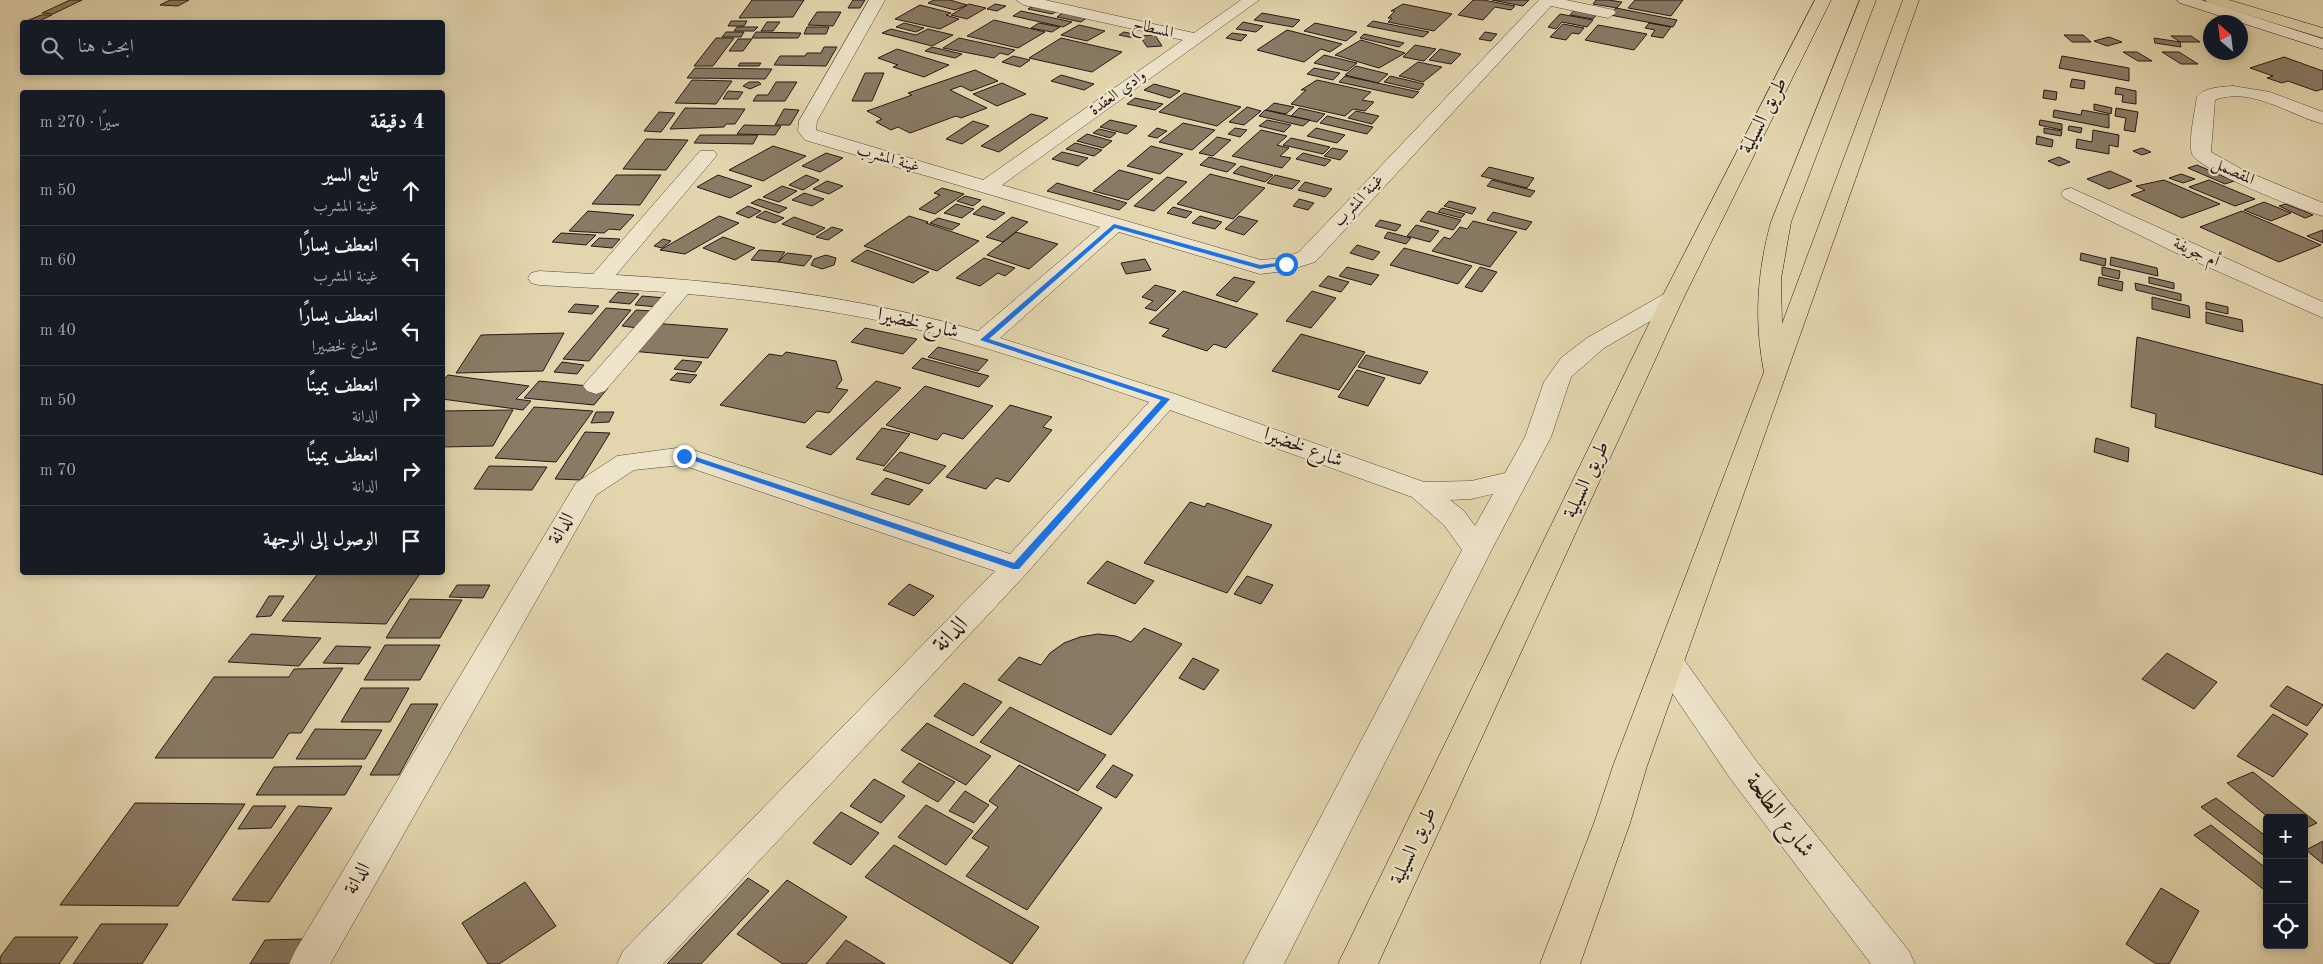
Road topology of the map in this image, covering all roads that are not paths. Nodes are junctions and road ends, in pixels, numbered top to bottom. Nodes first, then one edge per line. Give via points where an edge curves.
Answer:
1 (877, 0) edge
2 (1024, 0) edge
3 (1251, 0) edge
4 (1547, 0) edge
5 (1823, 0) edge
6 (1868, 0) edge
7 (1911, 0) edge
8 (2184, 0) edge
9 (2213, 0) edge
10 (2234, 0) edge
11 (1608, 13) dead end
12 (2323, 28) edge
13 (2323, 33) edge
14 (1194, 38) junction
15 (2323, 44) edge
16 (2323, 118) edge
17 (707, 155) dead end
18 (986, 187) junction
19 (2071, 194) dead end
20 (2323, 210) edge
21 (1114, 226) junction
22 (539, 278) dead end
23 (600, 280) junction
24 (683, 286) junction
25 (1672, 299) junction
26 (2323, 310) edge
27 (984, 340) junction
28 (1776, 373) junction
29 (596, 386) dead end
30 (1166, 399) junction
31 (1515, 480) junction
32 (1422, 491) junction
33 (1477, 549) junction
34 (1016, 567) junction
35 (1669, 663) junction
36 (309, 964) edge
37 (637, 964) edge
38 (1263, 964) edge
39 (1358, 964) edge
40 (1560, 964) edge
41 (1895, 964) edge

1 - 18 street, غينة المشرب via 808,121 807,132 851,149
2 - 14 street, المسطاح
3 - 14 street, وادي العقدة
4 - 11 street
4 - 21 street, غينة المشرب via 1307,257 1260,267
5 - 25 main road, طريق السيلية
6 - 28 main road via 1781,222 1772,254 1768,289 1769,329
7 - 28 main road
8 - 15 street
9 - 13 main road
10 - 12 street
14 - 18 street, وادي العقدة
16 - 20 street, المقصمل via 2264,97 2237,91 2216,91 2206,97 2201,153 2206,160 2220,167
17 - 23 street
18 - 21 street, غينة المشرب
19 - 26 street, أم جويفة
21 - 27 street
22 - 23 street, شارع لخضيرا
23 - 24 street, شارع لخضيرا
24 - 27 street, شارع لخضيرا via 787,298 862,311
24 - 29 street
25 - 31 street via 1597,342 1570,363 1553,389 1545,421
25 - 39 main road, طريق السيلية
27 - 30 street, شارع لخضيرا
28 - 35 main road
30 - 32 street, شارع لخضيرا
30 - 34 street, الدانة
31 - 32 street, شارع لخضيرا via 1471,490
31 - 33 street
32 - 33 street, شارع لخضيرا via 1454,518
33 - 38 street
34 - 36 street, الدانة via 684,456 627,462 586,489
34 - 37 street, الدانة
35 - 40 main road
35 - 41 street, شارع الطلحة via 1742,768

